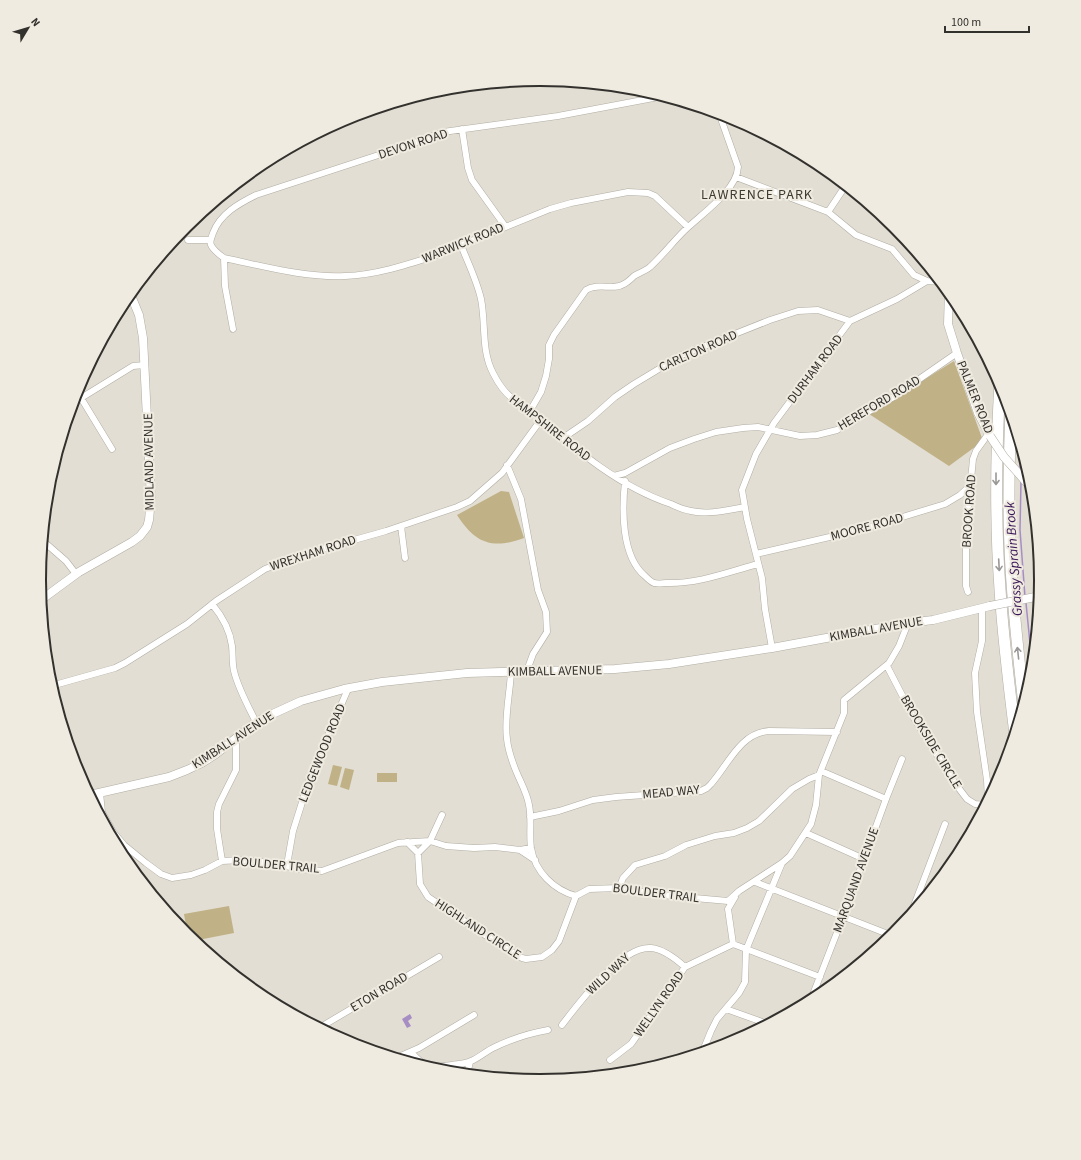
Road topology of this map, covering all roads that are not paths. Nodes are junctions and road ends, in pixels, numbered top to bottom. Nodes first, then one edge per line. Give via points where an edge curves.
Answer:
1 (652, 98) edge
2 (721, 120) edge
3 (462, 129) junction
4 (736, 177) junction
5 (843, 189) edge
6 (828, 212) junction
7 (505, 226) junction
8 (688, 227) junction
9 (188, 240) dead end
10 (210, 240) junction
11 (461, 245) junction
12 (224, 258) junction
13 (927, 281) junction
14 (935, 282) edge
15 (133, 300) edge
16 (949, 301) edge
17 (842, 318) junction
18 (850, 321) junction
19 (846, 327) junction
20 (233, 329) dead end
21 (957, 353) junction
22 (145, 364) junction
23 (82, 397) edge
24 (999, 397) edge
25 (81, 399) edge
26 (530, 411) junction
27 (540, 421) junction
28 (1011, 427) edge
29 (770, 430) junction
30 (989, 434) junction
31 (563, 438) junction
32 (112, 449) dead end
33 (507, 465) junction
34 (626, 473) junction
35 (614, 476) junction
36 (1024, 478) edge
37 (625, 483) junction
38 (971, 486) junction
39 (745, 508) junction
40 (401, 526) junction
41 (47, 545) edge
42 (756, 554) junction
43 (406, 558) dead end
44 (758, 564) junction
45 (76, 574) junction
46 (968, 592) dead end
47 (46, 596) edge
48 (1034, 597) edge
49 (212, 604) junction
50 (986, 607) junction
51 (908, 623) junction
52 (772, 648) junction
53 (887, 666) junction
54 (511, 672) junction
55 (529, 672) junction
56 (58, 684) edge
57 (348, 689) junction
58 (1022, 689) edge
59 (256, 722) junction
60 (1014, 723) edge
61 (837, 732) junction
62 (236, 739) junction
63 (902, 759) dead end
64 (820, 773) junction
65 (988, 791) edge
66 (100, 793) junction
67 (95, 794) edge
68 (886, 799) junction
69 (981, 805) edge
70 (102, 807) edge
71 (442, 815) dead end
72 (530, 817) junction
73 (945, 824) dead end
74 (806, 834) junction
75 (120, 841) edge
76 (430, 841) junction
77 (407, 842) junction
78 (531, 848) junction
79 (520, 850) junction
80 (418, 853) junction
81 (864, 859) junction
82 (535, 860) junction
83 (222, 861) junction
84 (782, 863) junction
85 (287, 865) junction
86 (755, 882) junction
87 (618, 888) junction
88 (772, 889) junction
89 (739, 891) junction
90 (576, 896) junction
91 (915, 902) edge
92 (843, 918) junction
93 (886, 934) edge
94 (733, 944) junction
95 (746, 950) junction
96 (440, 957) dead end
97 (685, 967) junction
98 (820, 977) junction
99 (814, 992) edge
100 (726, 1009) junction
101 (474, 1015) dead end
102 (762, 1022) edge
103 (324, 1025) edge
104 (562, 1025) dead end
105 (548, 1030) dead end
106 (705, 1046) edge
107 (411, 1052) junction
108 (404, 1055) edge
109 (418, 1059) edge
110 (610, 1060) dead end
111 (470, 1062) junction
112 (447, 1065) edge
113 (468, 1069) edge

1 - 3 street, DEVON ROAD via 558,116
2 - 4 street via 738,167
3 - 7 street via 472,180
3 - 10 street, DEVON ROAD via 442,132 256,196 223,216
4 - 6 street
4 - 8 street via 722,197
5 - 6 street
6 - 13 street via 856,235 892,249 914,275
7 - 8 street, WARWICK ROAD via 571,203 639,192 655,196
7 - 11 street, WARWICK ROAD
8 - 26 street via 648,268 624,285 597,286 586,290 554,335 549,346 549,358 541,392
9 - 10 street
10 - 12 street via 211,246
11 - 12 street, WARWICK ROAD via 416,262 360,275 343,276 299,273
11 - 26 street, HAMPSHIRE ROAD via 481,298 484,340 493,373 502,388
12 - 20 street via 225,286
13 - 14 street
13 - 18 street, DURHAM ROAD via 897,299
15 - 22 street, MIDLAND AVENUE via 141,323
16 - 21 street, PALMER ROAD via 948,324
17 - 18 street, CARLTON ROAD
17 - 19 street
17 - 31 street, CARLTON ROAD via 818,310 798,311 682,355 634,384
18 - 19 street, DURHAM ROAD
19 - 29 street, DURHAM ROAD
21 - 29 street, HEREFORD ROAD via 892,398 837,430 800,436
21 - 30 street, PALMER ROAD via 978,413
22 - 23 street via 133,366
22 - 45 street, MIDLAND AVENUE via 151,499 148,524 143,533 132,542
24 -> 60 highway via 996,465 998,553
25 - 32 street
26 - 27 street, HAMPSHIRE ROAD
27 - 31 street, HAMPSHIRE ROAD
27 - 33 street, WREXHAM ROAD
58 -> 28 highway via 1011,568
29 - 34 street, HEREFORD ROAD via 758,427 716,432 654,456
29 - 39 street, DURHAM ROAD via 756,454 742,490
30 - 36 street, PALMER ROAD, bridge via 1004,457
30 - 38 street, BROOK ROAD via 973,459
31 - 35 street, HAMPSHIRE ROAD
33 - 40 street, WREXHAM ROAD via 502,473 470,501
33 - 55 street via 521,499 538,590 546,612 547,632 533,654
34 - 35 street, HEREFORD ROAD
34 - 37 street
35 - 37 street, HAMPSHIRE ROAD
37 - 39 street, HAMPSHIRE ROAD via 640,492 689,511 701,513
37 - 44 street via 623,513 631,557 639,571 653,583 697,581
38 - 42 street, MOORE ROAD via 945,504 860,530
38 - 46 street, BROOK ROAD via 966,530
39 - 42 street
40 - 43 street
40 - 49 street, WREXHAM ROAD via 280,562
41 - 45 street
42 - 44 street
44 - 52 street
45 - 47 street, MIDLAND AVENUE
48 - 50 street, KIMBALL AVENUE, bridge
49 - 56 street, WREXHAM ROAD via 187,624 126,663
49 - 59 street via 227,627 232,644 234,671
50 - 51 street, KIMBALL AVENUE via 933,620
50 - 65 street via 975,673 977,712
51 - 52 street, KIMBALL AVENUE
51 - 53 street via 899,646
52 - 55 street, KIMBALL AVENUE via 669,664
53 - 61 street via 844,700 844,713
53 - 69 street, BROOKSIDE CIRCLE via 915,720 954,782 967,799
54 - 55 street, KIMBALL AVENUE
54 - 57 street, KIMBALL AVENUE via 436,676
54 - 72 street via 507,739 514,766 525,790
57 - 59 street, KIMBALL AVENUE via 301,701
57 - 85 street, LEDGEWOOD ROAD via 310,777 293,831
59 - 62 street, KIMBALL AVENUE
61 - 64 street
61 - 72 street, MEAD WAY via 763,731 739,746 712,784 701,791 594,800
62 - 66 street, KIMBALL AVENUE via 202,763 187,770 169,777
62 - 83 street via 236,770 217,812
63 - 68 street, MARQUAND AVENUE
64 - 68 street
64 - 74 street via 816,805
64 - 87 street via 792,790 759,821 747,828 686,844 666,856 636,865 623,878
66 - 67 street, KIMBALL AVENUE
66 - 70 street, BOULDER TRAIL
68 - 81 street, MARQUAND AVENUE
71 - 76 street
72 - 78 street
73 - 91 street
74 - 81 street
74 - 84 street
75 - 83 street, BOULDER TRAIL via 146,863 172,878 191,876
76 - 77 street, BOULDER TRAIL
76 - 79 street, BOULDER TRAIL via 446,846
76 - 80 street
77 - 80 street
77 - 85 street, BOULDER TRAIL via 322,871
78 - 79 street, BOULDER TRAIL
78 - 82 street, BOULDER TRAIL
79 - 82 street, BOULDER TRAIL
80 - 90 street, HIGHLAND CIRCLE via 420,884 428,896 500,946 522,958 542,957 552,950
81 - 92 street, MARQUAND AVENUE
82 - 90 street, BOULDER TRAIL via 549,882
83 - 85 street, BOULDER TRAIL via 242,860
84 - 86 street, BOULDER TRAIL
84 - 88 street
86 - 88 street
86 - 89 street, BOULDER TRAIL
87 - 89 street, BOULDER TRAIL via 724,901 728,901
87 - 90 street, BOULDER TRAIL via 589,889
88 - 92 street
88 - 95 street
89 - 94 street via 728,909
92 - 93 street
92 - 98 street, MARQUAND AVENUE
94 - 95 street
94 - 97 street, WELLYN ROAD
95 - 98 street
95 - 100 street via 745,982
96 - 103 street, ETON ROAD
97 - 104 street, WILD WAY via 657,949 634,951 622,958 591,988
97 - 110 street, WELLYN ROAD via 631,1044
98 - 99 street, MARQUAND AVENUE
100 - 102 street
100 - 106 street via 717,1019
101 - 107 street
105 - 111 street via 513,1040
107 - 108 street
107 - 109 street
111 - 112 street
111 - 113 street

